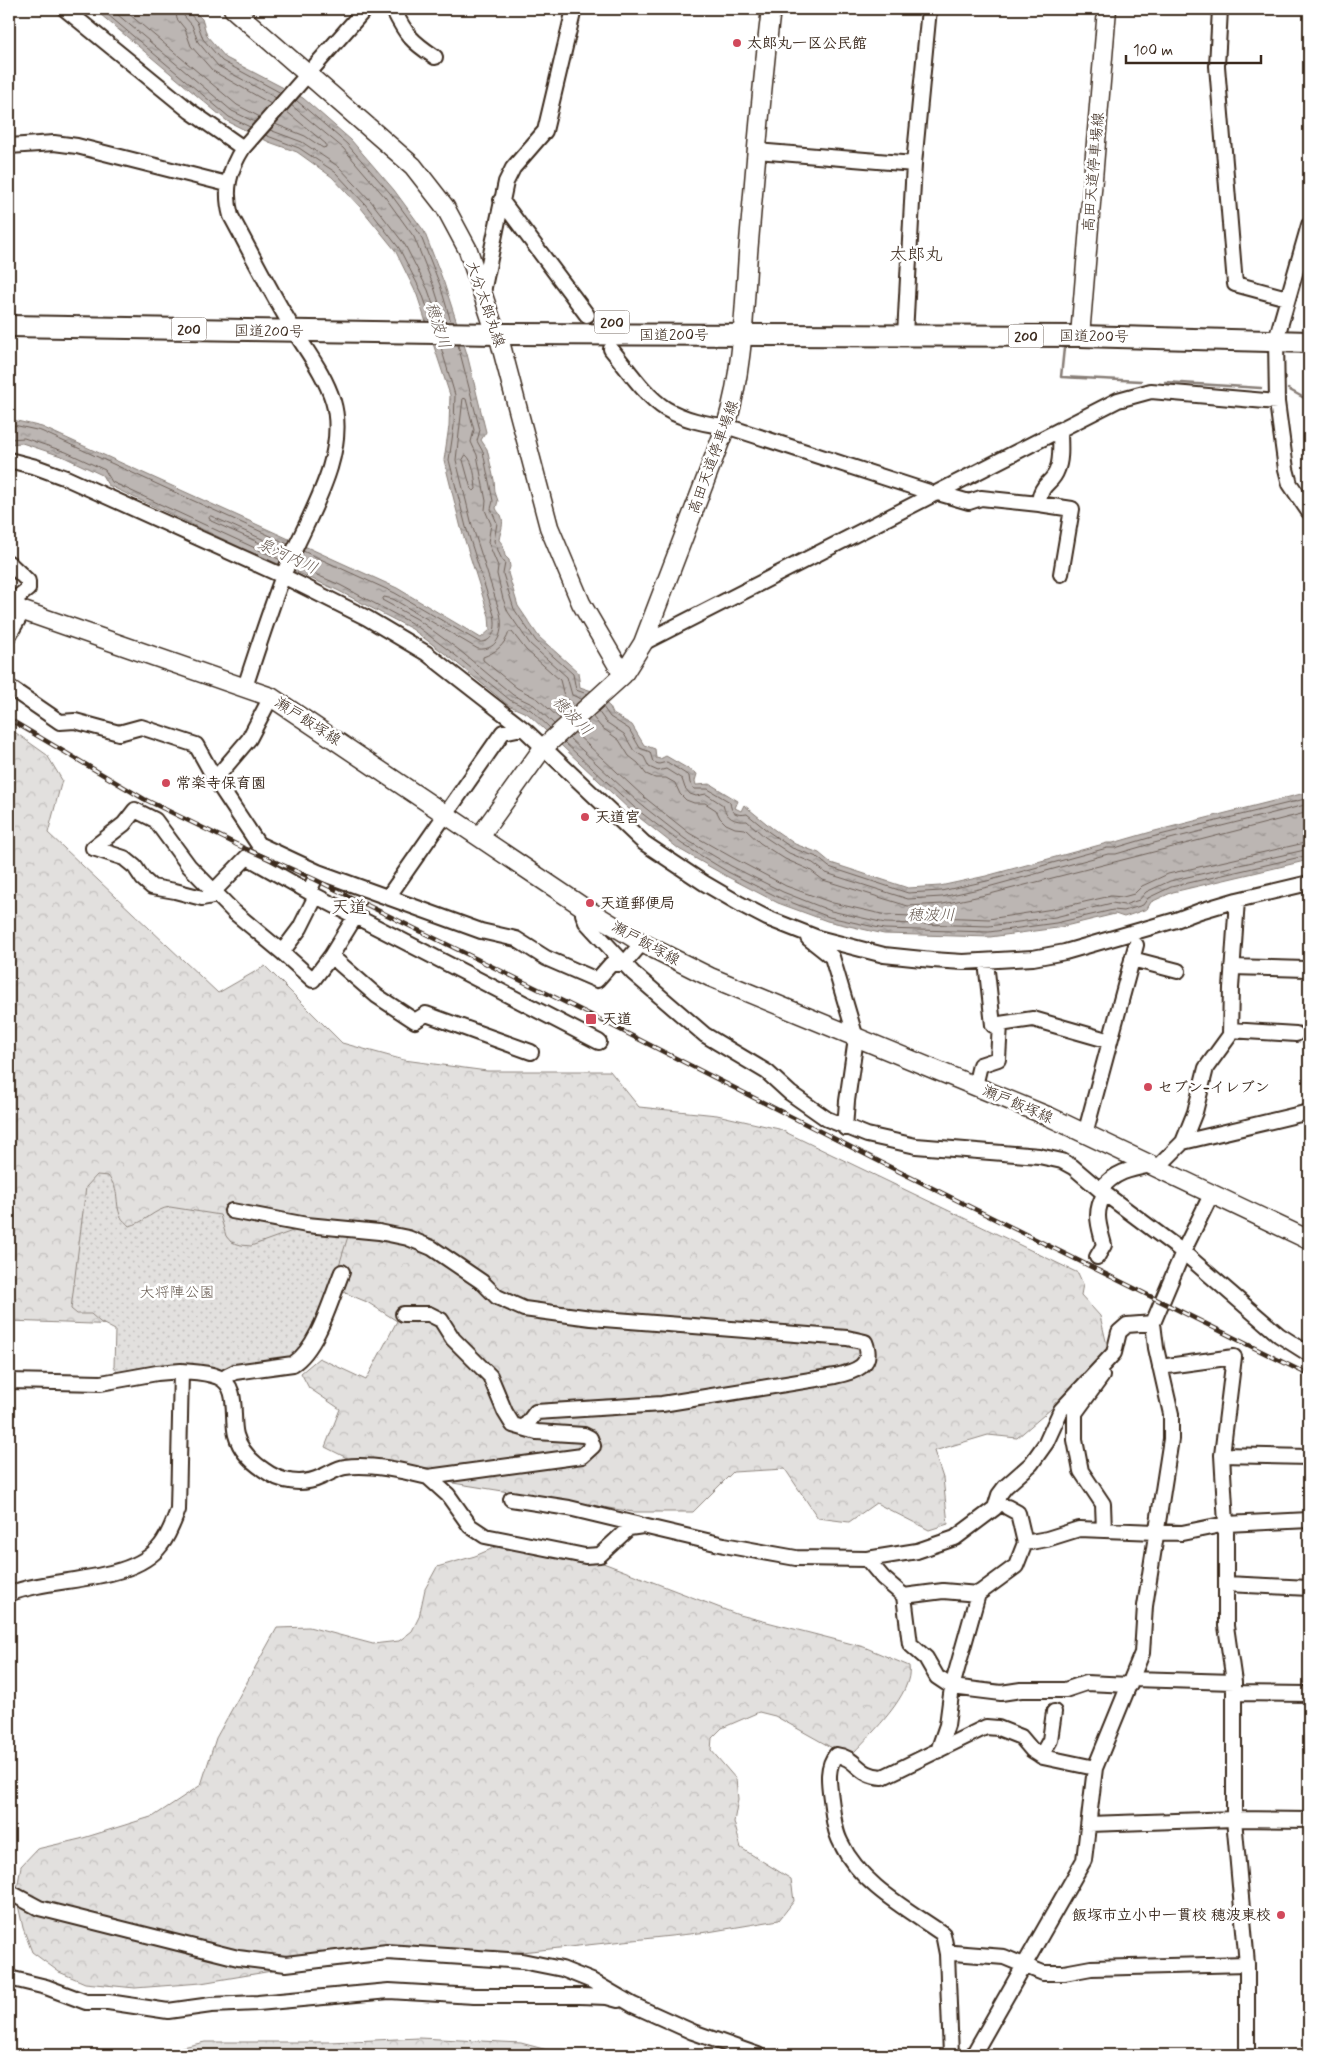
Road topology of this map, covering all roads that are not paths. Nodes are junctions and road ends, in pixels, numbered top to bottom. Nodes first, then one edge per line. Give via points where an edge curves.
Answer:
1 (65, 9) edge
2 (233, 9) edge
3 (365, 9) edge
4 (393, 9) edge
5 (574, 9) edge
6 (771, 9) edge
7 (929, 9) edge
8 (1107, 9) edge
9 (1220, 9) edge
10 (435, 57) dead end
11 (306, 76) junction
12 (9, 146) edge
13 (243, 148) junction
14 (756, 151) junction
15 (914, 164) junction
16 (227, 184) junction
17 (501, 200) junction
18 (1309, 225) edge
19 (483, 292) junction
20 (1287, 298) junction
21 (588, 315) dead end
22 (9, 317) edge
23 (9, 326) edge
24 (292, 326) junction
25 (489, 328) junction
26 (743, 329) junction
27 (905, 330) junction
28 (1309, 330) edge
29 (1080, 331) junction
30 (1278, 335) junction
31 (1309, 342) edge
32 (611, 349) dead end
33 (1277, 402) junction
34 (726, 426) junction
35 (1060, 431) junction
36 (9, 460) edge
37 (1302, 492) edge
38 (936, 494) junction
39 (1039, 504) junction
40 (1309, 512) edge
41 (9, 562) edge
42 (1061, 574) dead end
43 (283, 576) junction
44 (16, 609) edge
45 (9, 635) edge
46 (643, 643) junction
47 (620, 677) junction
48 (9, 687) edge
49 (245, 687) junction
50 (271, 697) junction
51 (522, 728) junction
52 (545, 746) junction
53 (216, 779) junction
54 (447, 814) junction
55 (480, 836) junction
56 (318, 872) junction
57 (1309, 883) edge
58 (216, 893) junction
59 (312, 894) junction
60 (388, 897) junction
61 (1237, 900) junction
62 (583, 907) junction
63 (355, 917) junction
64 (798, 930) junction
65 (642, 943) junction
66 (1136, 945) dead end
67 (282, 952) junction
68 (331, 956) junction
69 (1132, 959) junction
70 (624, 964) junction
71 (1232, 967) junction
72 (1306, 970) dead end
73 (988, 971) dead end
74 (1178, 971) dead end
75 (1000, 1024) junction
76 (1230, 1030) junction
77 (1296, 1034) dead end
78 (856, 1038) junction
79 (1110, 1041) junction
80 (599, 1042) dead end
81 (531, 1052) dead end
82 (975, 1086) junction
83 (1309, 1112) edge
84 (845, 1128) junction
85 (1085, 1134) junction
86 (1183, 1142) junction
87 (1154, 1167) junction
88 (1102, 1192) junction
89 (1212, 1195) junction
90 (232, 1211) dead end
91 (1309, 1240) edge
92 (1183, 1252) junction
93 (1097, 1257) dead end
94 (342, 1272) dead end
95 (403, 1314) dead end
96 (1153, 1323) junction
97 (1114, 1353) junction
98 (1309, 1354) edge
99 (1160, 1367) junction
100 (181, 1371) junction
101 (224, 1380) junction
102 (9, 1381) edge
103 (530, 1430) junction
104 (1222, 1455) junction
105 (1309, 1457) edge
106 (428, 1477) junction
107 (511, 1498) dead end
108 (1007, 1508) dead end
109 (1309, 1520) edge
110 (1226, 1524) junction
111 (643, 1526) junction
112 (1104, 1530) junction
113 (1156, 1532) junction
114 (1025, 1543) junction
115 (867, 1559) junction
116 (1226, 1584) junction
117 (1309, 1588) edge
118 (9, 1594) edge
119 (978, 1594) junction
120 (904, 1596) junction
121 (1131, 1682) junction
122 (952, 1687) junction
123 (1234, 1688) junction
124 (1309, 1694) edge
125 (1054, 1712) dead end
126 (938, 1751) junction
127 (1041, 1756) junction
128 (1095, 1768) junction
129 (1234, 1819) junction
130 (1309, 1820) edge
131 (1089, 1824) junction
132 (9, 1892) edge
133 (947, 1954) junction
134 (1024, 1964) junction
135 (1247, 1964) junction
136 (9, 1978) edge
137 (633, 2005) junction
138 (758, 2055) edge
139 (951, 2055) edge
140 (973, 2055) edge
141 (1247, 2055) edge

1 - 13 street via 190,111
2 - 11 main road, 大分太郎丸線
3 - 11 street
4 - 10 street via 408,37
5 - 17 street via 545,131 514,168
6 - 14 main road, 高田天道停車場線
7 - 15 street
8 - 29 main road, 高田天道停車場線
9 - 20 street via 1217,66 1235,284
11 - 13 street
11 - 19 main road, 大分太郎丸線 via 413,166 445,207 468,250
12 - 16 street via 54,143 77,146
13 - 16 street via 233,164
14 - 15 street
14 - 26 main road, 高田天道停車場線
15 - 27 street
16 - 24 street via 231,216
17 - 19 street
17 - 21 street
18 - 20 street
19 - 25 main road, 大分太郎丸線
20 - 30 street
22 - 24 highway, 国道200号 / 200
23 - 24 highway, 国道200号 / 200
24 - 25 highway, 国道200号 / 200
24 - 43 street via 313,358 333,401 336,423 335,450 330,469
25 - 26 highway, 国道200号 / 200
25 - 47 main road, 大分太郎丸線 via 549,527 581,603
26 - 27 highway, 国道200号 / 200
26 - 34 main road, 高田天道停車場線 via 735,396
27 - 29 highway, 国道200号 / 200
28 - 30 highway, 国道200号 / 200
29 - 30 highway, 国道200号 / 200
30 - 31 highway, 国道200号 / 200
30 - 33 street
32 - 34 street via 650,396 666,409 713,425
33 - 35 street via 1151,390 1118,400
33 - 37 street via 1290,484
34 - 38 street
34 - 46 main road, 高田天道停車場線
35 - 38 street
35 - 39 street via 1058,470 1043,486
36 - 43 street via 66,478
37 - 40 street
38 - 39 street via 970,502 982,498
38 - 46 street
39 - 42 street via 1072,509
41 - 44 street via 28,582 28,589 19,596
43 - 49 street
43 - 51 street via 367,618 426,653
44 - 45 street
44 - 49 main road, 瀬戸飯塚線
46 - 47 main road, 高田天道停車場線
47 - 52 main road, 高田天道停車場線
48 - 53 street via 60,722 75,721 120,733 141,727 196,745
49 - 50 main road, 瀬戸飯塚線
50 - 53 street via 248,740
50 - 54 main road, 瀬戸飯塚線
51 - 52 street
51 - 54 street via 503,732
52 - 55 main road, 高田天道停車場線
52 - 64 street via 644,842 740,904
53 - 56 street via 258,844
54 - 55 main road, 瀬戸飯塚線
54 - 60 street
55 - 62 main road, 瀬戸飯塚線
56 - 59 street
56 - 60 street
57 - 61 street
58 - 58 street via 189,866 155,820 135,810 124,824 93,848 124,858 152,887 202,898
58 - 59 street via 247,857
58 - 67 street
59 - 63 street
59 - 67 street via 300,928
60 - 70 street via 481,931 516,939 546,958 597,980 611,964
61 - 64 street via 1065,952 1033,958 963,962 884,955
61 - 71 street
62 - 65 main road, 瀬戸飯塚線
62 - 70 street via 586,922
63 - 68 street
63 - 80 street
64 - 78 street via 832,957
65 - 70 street
65 - 78 main road, 瀬戸飯塚線 via 710,977
66 - 69 street
67 - 68 street via 313,980
68 - 81 street via 377,996 415,1021 426,1014
69 - 74 street
69 - 79 street
70 - 84 street via 705,1035 766,1072 815,1112
71 - 72 street
71 - 76 street
73 - 75 street via 993,1025
75 - 79 street via 1033,1019
75 - 82 street via 998,1058 980,1065
76 - 77 street
76 - 86 street via 1230,1036 1206,1068 1195,1112
78 - 82 main road, 瀬戸飯塚線
78 - 84 street
79 - 85 street
82 - 85 main road, 瀬戸飯塚線
83 - 86 street
84 - 88 street via 916,1146 1039,1156 1062,1161
85 - 87 main road, 瀬戸飯塚線
86 - 87 street
87 - 88 street via 1113,1176
87 - 89 main road, 瀬戸飯塚線
88 - 92 street
88 - 93 street via 1097,1216 1104,1245
89 - 91 main road, 瀬戸飯塚線
89 - 92 street
90 - 103 street via 408,1238 432,1248 482,1282 497,1297 524,1308 591,1318 847,1338 865,1342 868,1350 862,1366 852,1372 662,1404 536,1412 527,1424
92 - 96 street
92 - 98 street via 1279,1335
94 - 101 street via 302,1359 294,1364 234,1372
95 - 103 street via 429,1314 440,1320 453,1339 490,1376 513,1425
96 - 97 street via 1127,1325 1119,1332
96 - 99 street
97 - 112 street via 1105,1373 1075,1413 1075,1440 1081,1471 1103,1504
97 - 115 street via 1061,1410 1046,1443 1031,1464 1005,1487 995,1508 955,1538 917,1550
99 - 104 street via 1234,1357
99 - 113 street via 1170,1414 1171,1439
100 - 101 street
100 - 102 street via 157,1372 101,1383
100 - 118 street via 178,1510 160,1547 121,1572 43,1584
101 - 106 street via 231,1389 239,1443 246,1455 278,1479 296,1482 318,1479 352,1466
103 - 106 street via 584,1435 590,1438 593,1446 582,1456
104 - 105 street
104 - 110 street
106 - 111 street via 448,1495 470,1526 485,1536 585,1556 600,1555 629,1528
107 - 111 street
108 - 114 street via 1018,1513
109 - 110 street
110 - 113 street via 1182,1534
110 - 116 street
111 - 115 street via 796,1558
112 - 113 street
112 - 114 street via 1078,1529
113 - 121 street via 1142,1653
114 - 119 street via 1016,1566
115 - 120 street
116 - 117 street
116 - 123 street via 1226,1626
119 - 120 street via 943,1592
119 - 122 street
120 - 122 street via 910,1644 926,1658 937,1677
121 - 122 street via 1086,1683 1065,1690 1001,1693
121 - 123 street
121 - 128 street
122 - 126 street via 947,1725
123 - 124 street
123 - 129 street
125 - 127 street via 1050,1740
126 - 127 street via 986,1727 1021,1737
126 - 133 street via 883,1777 863,1772 847,1756 836,1755 828,1775 841,1844 860,1871 883,1892 942,1934
127 - 128 street
128 - 131 street
129 - 130 street
129 - 131 street
129 - 135 street
131 - 134 street via 1084,1860
132 - 137 street via 39,1908 238,1958 286,1964 387,1952 522,1961 562,1969 592,1981
133 - 134 street via 1004,1957
133 - 139 street
134 - 135 street via 1043,1973 1091,1968
134 - 140 street
135 - 141 street
136 - 137 street via 86,2002 168,2011 389,1991 474,1996 607,1997
137 - 138 street via 693,2032

